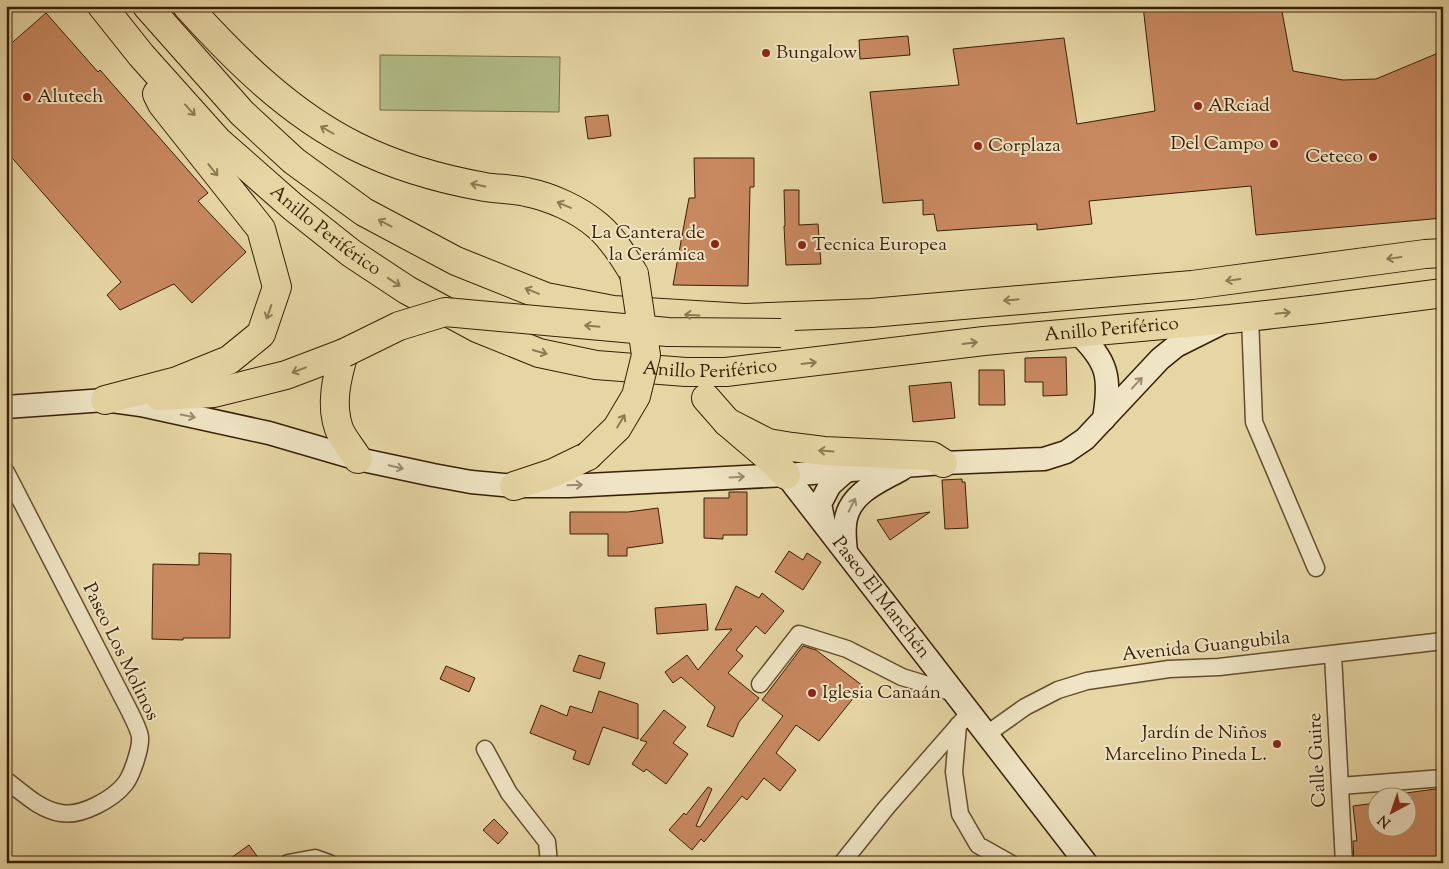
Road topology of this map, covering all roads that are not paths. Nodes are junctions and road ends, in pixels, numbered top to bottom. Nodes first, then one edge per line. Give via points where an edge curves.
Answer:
1 (102, 6) edge
2 (147, 6) edge
3 (186, 6) edge
4 (141, 55) junction
5 (1443, 253) edge
6 (1443, 292) edge
7 (943, 308) junction
8 (1240, 318) junction
9 (1077, 332) junction
10 (344, 353) junction
11 (706, 398) dead end
12 (105, 400) junction
13 (6, 407) edge
14 (1104, 419) junction
15 (727, 422) junction
16 (358, 458) junction
17 (944, 463) junction
18 (909, 465) junction
19 (848, 469) junction
20 (6, 472) edge
21 (786, 475) junction
22 (514, 486) junction
23 (824, 524) junction
24 (846, 552) junction
25 (1316, 568) dead end
26 (1443, 641) edge
27 (1333, 655) junction
28 (760, 684) dead end
29 (954, 693) junction
30 (964, 718) junction
31 (987, 734) junction
32 (485, 749) dead end
33 (1443, 778) edge
34 (6, 780) edge
35 (1340, 786) junction
36 (288, 863) edge
37 (329, 863) edge
38 (550, 863) edge
39 (842, 863) edge
40 (1010, 863) edge
41 (1086, 863) edge
42 (1344, 863) edge

1 - 4 highway, Anillo Periférico
7 -> 2 highway, Anillo Periférico via 745,318 623,311 546,297 456,261 364,212 294,161 242,114
22 -> 3 highway, bridge via 588,456 617,428 636,396 646,356 634,274 616,245 597,225 567,206 527,192 485,187 420,172 356,146 316,123 268,87 231,54
4 -> 9 highway, Anillo Periférico via 218,141 351,253 407,290 468,323 539,353 596,365 726,372
4 -> 12 highway via 162,104 261,230 277,287 261,334 229,360 177,381
5 -> 7 highway, Anillo Periférico via 1192,286
8 -> 6 highway, Anillo Periférico
7 -> 10 highway, bridge via 876,322 781,333 668,332 446,312 399,326
8 - 9 highway, Anillo Periférico
14 -> 8 main road via 1176,346 1196,334
8 - 25 street via 1254,422
9 - 14 main road via 1102,361 1108,388
10 -> 12 highway via 286,375 214,393
10 - 16 highway via 334,403 339,430
11 - 15 highway
12 - 13 main road
12 -> 16 main road via 269,433
14 - 17 main road via 1085,439 1066,452 1044,459
17 -> 15 highway via 932,456 792,448 768,443
15 - 21 highway
16 -> 22 main road via 461,480
17 - 18 main road
18 - 19 main road
24 -> 18 main road via 844,523 854,500 868,488
19 - 21 main road
19 - 23 main road via 830,485 820,504
20 - 34 street, Paseo Los Molinos via 140,736 135,763 125,784 106,800 83,812 63,814 44,809
22 -> 21 main road
21 - 23 main road, Paseo El Manchén
23 - 24 main road, Paseo El Manchén
24 - 29 main road, Paseo El Manchén
26 - 27 street, Avenida Guangubila
27 - 31 street, Avenida Guangubila via 1169,669 1087,681 1058,690 1025,707
27 - 35 street, Calle Guire
28 - 29 street via 799,634 847,649 902,677
29 - 30 main road, Paseo El Manchén
30 - 31 main road, Paseo El Manchén
30 - 39 street
30 - 40 street via 954,772 960,814 978,846
31 - 41 main road, Paseo El Manchén
32 - 38 street via 509,793 547,842
33 - 35 street
35 - 42 street, Calle Guire
36 - 37 street via 315,858

